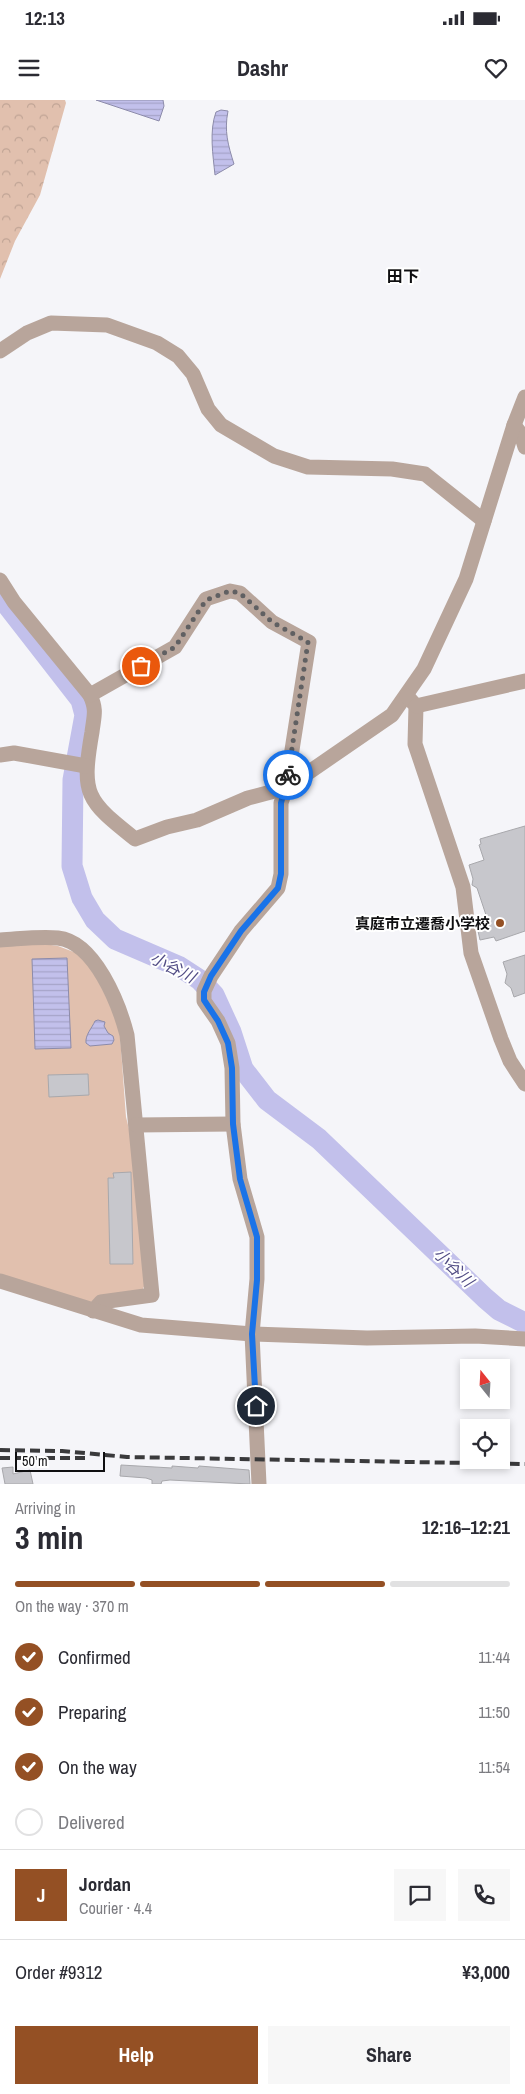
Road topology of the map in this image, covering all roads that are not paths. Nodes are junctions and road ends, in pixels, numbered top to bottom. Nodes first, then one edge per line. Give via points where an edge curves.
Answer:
1 (0, 351) edge
2 (525, 397) edge
3 (514, 425) junction
4 (525, 447) edge
5 (484, 521) junction
6 (0, 580) edge
7 (525, 681) edge
8 (90, 695) junction
9 (411, 701) junction
10 (0, 755) edge
11 (86, 766) junction
12 (286, 788) junction
13 (0, 940) edge
14 (525, 1084) edge
15 (233, 1124) junction
16 (136, 1125) junction
17 (0, 1281) edge
18 (93, 1311) junction
19 (252, 1334) junction
20 (525, 1339) edge
21 (259, 1484) edge

1 - 5 street via 27,333 51,323 107,324 157,343 178,356 193,374 208,409 221,425 274,456 308,467 425,474
2 - 3 street
3 - 4 street
3 - 5 street
5 - 9 street via 466,579
6 - 8 street via 14,602
7 - 9 street
8 - 11 street via 96,708
8 - 12 street via 175,647 206,600 230,591 240,593 272,622 308,642
9 - 12 street
9 - 14 street via 415,744 463,887 471,953 500,1039
10 - 11 street via 14,753
11 - 12 street via 89,794 98,808 135,839 197,820 248,798
12 - 15 street via 281,803 281,874 278,888 241,931 204,992 204,1000 228,1043
13 - 16 street via 60,938 78,945 92,958 124,1022
15 - 16 street
15 - 19 street via 240,1179 257,1237
16 - 18 street via 152,1295 101,1302
17 - 18 street
18 - 19 street via 141,1325
19 - 20 street
19 - 21 street

